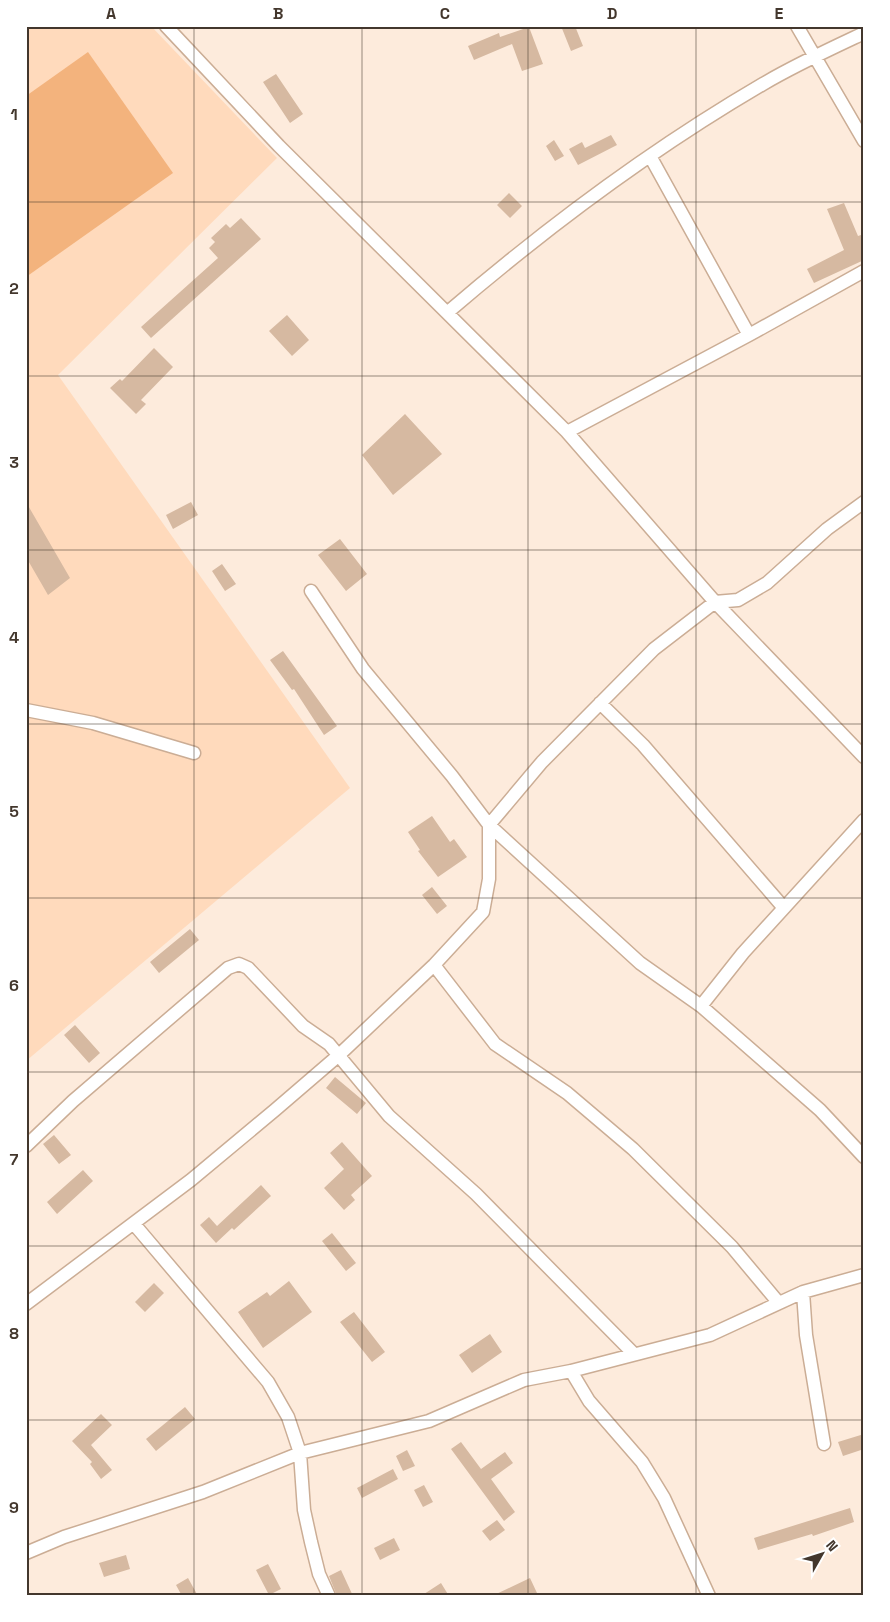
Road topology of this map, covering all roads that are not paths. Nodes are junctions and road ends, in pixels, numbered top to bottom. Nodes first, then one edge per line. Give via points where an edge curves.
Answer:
1 (166, 26) edge
2 (797, 26) edge
3 (864, 33) edge
4 (813, 58) junction
5 (864, 141) edge
6 (650, 156) junction
7 (864, 270) edge
8 (448, 312) junction
9 (749, 335) junction
10 (567, 432) junction
11 (864, 502) edge
12 (311, 591) dead end
13 (715, 602) junction
14 (600, 703) junction
15 (26, 710) edge
16 (194, 753) dead end
17 (864, 757) edge
18 (864, 820) edge
19 (489, 825) junction
20 (784, 908) junction
21 (434, 965) junction
22 (701, 1006) junction
23 (339, 1055) junction
24 (26, 1146) edge
25 (864, 1157) edge
26 (134, 1224) junction
27 (864, 1275) edge
28 (803, 1292) junction
29 (778, 1302) junction
30 (26, 1304) edge
31 (633, 1354) junction
32 (571, 1371) junction
33 (824, 1444) dead end
34 (300, 1453) junction
35 (26, 1553) edge
36 (329, 1596) edge
37 (709, 1596) edge

1 - 8 street via 279,146
2 - 4 street
3 - 4 street
4 - 5 street
4 - 6 street via 763,84
6 - 8 street via 554,224
6 - 9 street
7 - 9 street
8 - 10 street
9 - 10 street
10 - 13 street
11 - 13 street via 827,529 768,583 738,600
12 - 19 street via 363,670
13 - 14 street via 654,649
13 - 17 street
14 - 19 street via 542,762
14 - 20 street via 643,745
15 - 16 street via 93,723
18 - 20 street
19 - 21 street via 489,879 483,912
19 - 22 street via 640,963
20 - 22 street
21 - 23 street
21 - 29 street via 495,1044 567,1093 633,1149 732,1247
22 - 25 street via 820,1110
23 - 24 street via 303,1026 248,968 239,964 228,968 73,1101
23 - 26 street
23 - 31 street via 390,1116 476,1194
26 - 30 street
26 - 34 street via 268,1382 288,1417
27 - 28 street
28 - 29 street
28 - 33 street via 806,1335
29 - 31 street via 710,1335
31 - 32 street
32 - 34 street via 524,1380 428,1421
32 - 37 street via 589,1401 642,1462 664,1498
34 - 35 street via 203,1492 64,1537
34 - 36 street via 306,1518 319,1574

